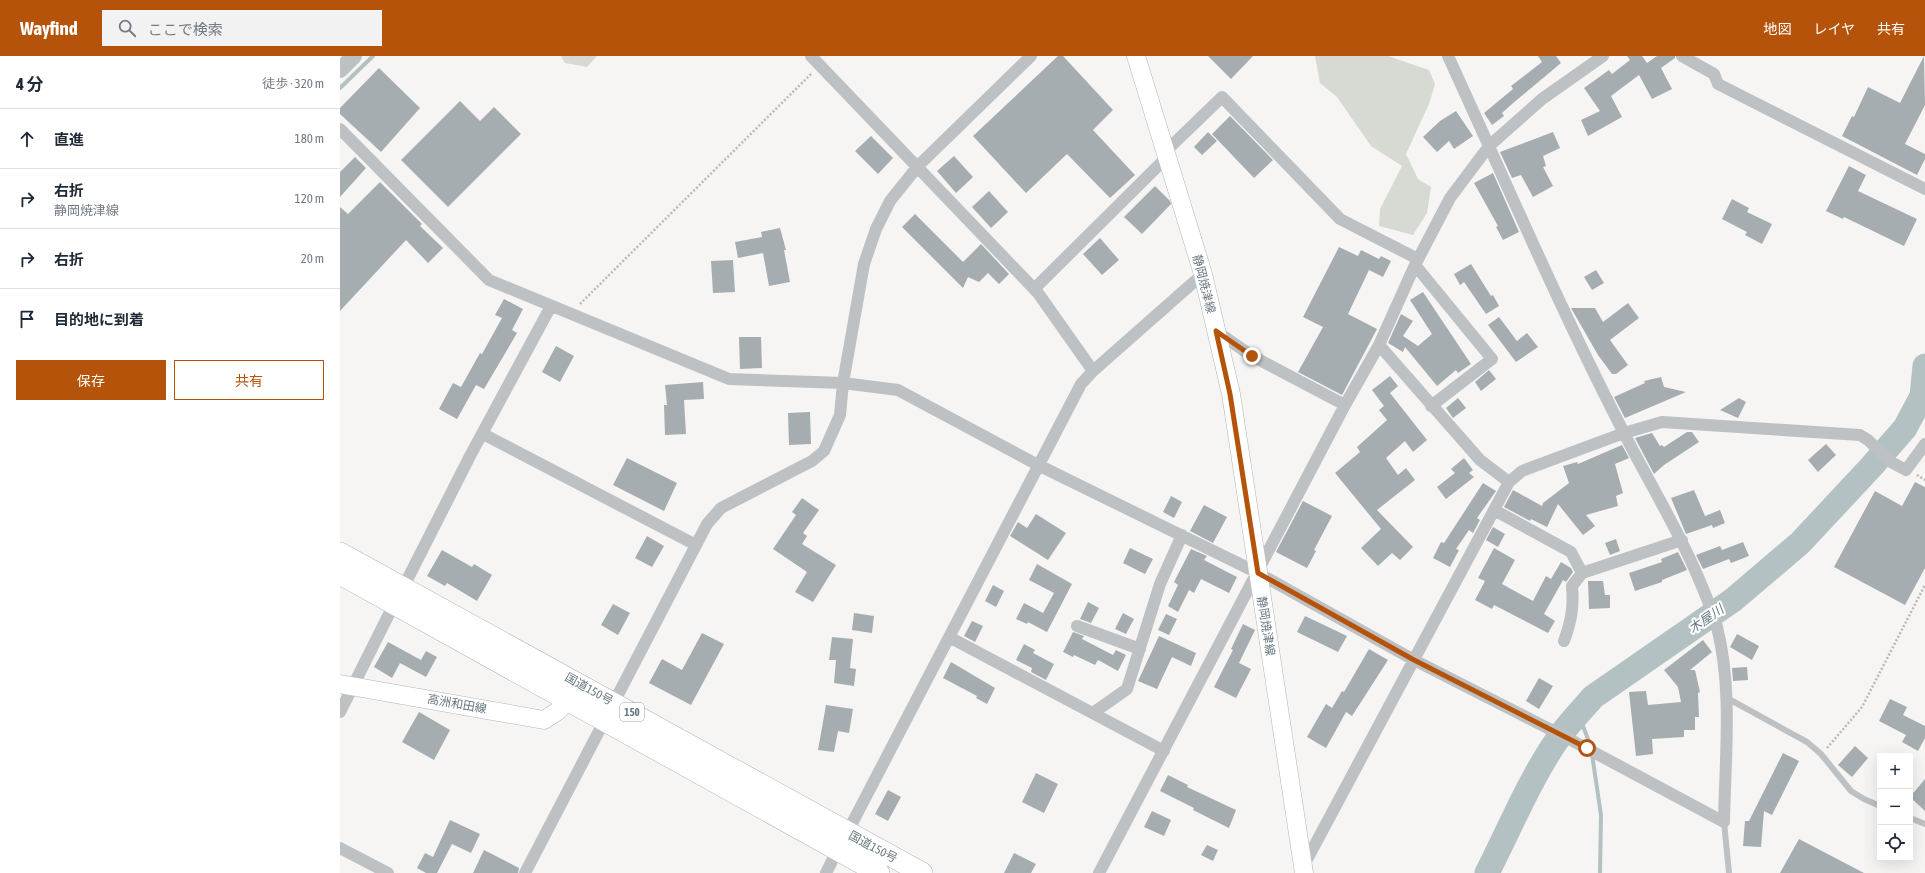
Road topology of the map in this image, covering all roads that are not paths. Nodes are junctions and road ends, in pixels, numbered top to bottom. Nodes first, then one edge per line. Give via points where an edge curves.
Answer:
1 (354, 56) edge
2 (811, 56) edge
3 (1031, 56) edge
4 (1136, 56) edge
5 (1448, 56) edge
6 (1604, 56) edge
7 (1682, 56) edge
8 (340, 70) edge
9 (340, 129) edge
10 (1489, 146) junction
11 (1166, 154) junction
12 (918, 166) junction
13 (1925, 189) edge
14 (1417, 262) junction
15 (1203, 274) junction
16 (1034, 289) junction
17 (551, 306) junction
18 (1216, 331) junction
19 (1379, 344) junction
20 (1093, 371) junction
21 (843, 383) junction
22 (1345, 405) junction
23 (1431, 406) junction
24 (1624, 433) junction
25 (483, 434) junction
26 (1925, 444) edge
27 (1038, 465) junction
28 (1509, 482) junction
29 (1494, 510) junction
30 (1182, 535) junction
31 (1682, 540) junction
32 (696, 545) junction
33 (340, 553) edge
34 (1258, 573) junction
35 (1582, 573) junction
36 (340, 574) edge
37 (399, 596) junction
38 (1077, 626) dead end
39 (949, 637) junction
40 (1564, 641) dead end
41 (1140, 649) junction
42 (1414, 660) junction
43 (347, 685) edge
44 (1726, 697) junction
45 (567, 700) junction
46 (613, 702) junction
47 (340, 712) edge
48 (1093, 713) junction
49 (603, 721) junction
50 (1164, 751) junction
51 (1877, 805) edge
52 (1913, 819) edge
53 (1724, 822) junction
54 (1925, 824) edge
55 (847, 833) junction
56 (340, 848) edge
57 (837, 851) junction
58 (1304, 870) edge
59 (388, 873) edge
60 (525, 873) edge
61 (826, 873) edge
62 (879, 873) edge
63 (922, 873) edge
64 (1099, 873) edge
65 (1729, 873) edge

1 - 8 street
2 - 12 street
3 - 12 street
4 - 11 main road, 静岡焼津線
5 - 10 street
6 - 10 street via 1542,99
7 - 13 street via 1714,74 1718,84
9 - 17 street via 489,280
10 - 14 street via 1450,198
10 - 24 street via 1552,286
11 - 14 street via 1222,97 1340,219
11 - 15 main road, 静岡焼津線
11 - 16 street
12 - 16 street
12 - 21 street via 890,201 864,264
14 - 19 street
14 - 23 street via 1492,358
15 - 18 main road, 静岡焼津線
15 - 20 street
16 - 20 street
17 - 21 street via 730,379
17 - 25 street
18 - 22 street via 1252,356
18 - 34 main road, 静岡焼津線 via 1230,394
19 - 22 street
19 - 23 street
20 - 27 street via 1081,384
21 - 27 street via 898,390
21 - 32 street via 840,415 824,451 812,461 721,508 707,524
22 - 34 street
23 - 28 street via 1480,460
24 - 26 street via 1662,422 1860,435 1891,462 1906,470
24 - 28 street via 1522,471
24 - 31 street
25 - 32 street
25 - 37 street
27 - 30 street
27 - 39 street
28 - 29 street
29 - 35 street via 1571,552
29 - 42 street
30 - 34 street
30 - 41 street via 1160,584
31 - 35 street
31 - 44 street via 1716,625 1724,659
32 - 46 street
33 - 37 highway, 国道150号 / 150
34 - 42 street
34 - 50 street
34 - 58 main road, 静岡焼津線
35 - 40 street via 1572,586 1574,604
36 - 37 highway, 国道150号 / 150
37 - 43 street
37 - 45 highway, 国道150号 / 150
37 - 46 highway, 国道150号 / 150
38 - 41 street
39 - 48 street
39 - 55 street
41 - 48 street via 1127,689
42 - 53 street via 1587,748
42 - 58 street
43 - 45 main road, 高洲和田線 via 544,720 558,711
43 - 47 street
44 - 51 lane via 1807,742 1821,754 1851,791
44 - 53 street
45 - 49 highway, 国道150号 / 150
46 - 49 street
46 - 55 highway, 国道150号 / 150
48 - 50 street
49 - 57 highway, 国道150号 / 150
49 - 60 street
50 - 64 street
52 - 54 lane
53 - 65 lane
55 - 63 highway, 国道150号 / 150
56 - 59 street
57 - 61 street
57 - 62 highway, 国道150号 / 150

